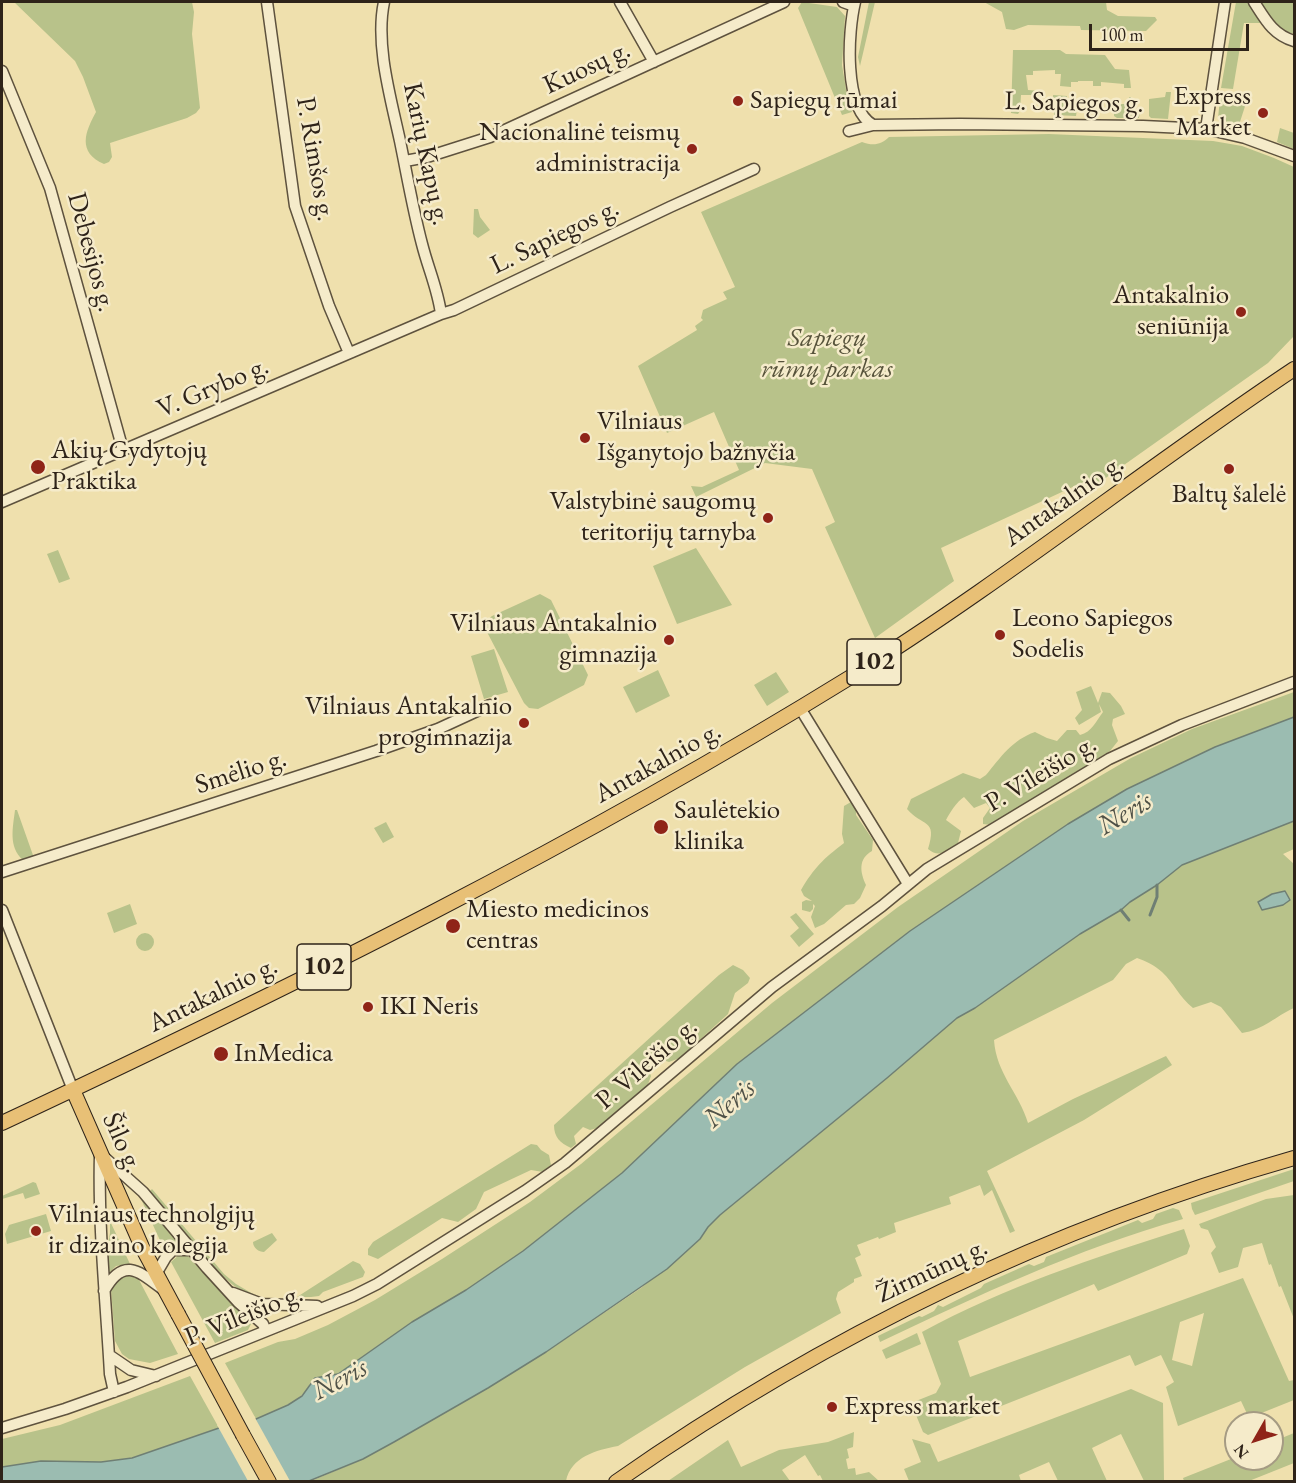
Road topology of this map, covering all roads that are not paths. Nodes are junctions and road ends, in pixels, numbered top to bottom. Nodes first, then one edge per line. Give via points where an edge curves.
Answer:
1 (267, 2) edge
2 (384, 2) edge
3 (620, 2) edge
4 (784, 2) edge
5 (843, 2) edge
6 (1225, 2) edge
7 (1254, 2) edge
8 (855, 4) edge
9 (1294, 41) edge
10 (654, 62) junction
11 (2, 71) edge
12 (873, 125) junction
13 (1206, 129) junction
14 (849, 131) dead end
15 (1294, 156) edge
16 (405, 162) junction
17 (754, 169) dead end
18 (441, 314) junction
19 (349, 353) junction
20 (1294, 369) edge
21 (123, 450) junction
22 (2, 502) edge
23 (1294, 682) edge
24 (490, 705) dead end
25 (800, 708) junction
26 (2, 872) edge
27 (908, 884) junction
28 (2, 910) edge
29 (73, 1090) junction
30 (2, 1123) edge
31 (100, 1153) junction
32 (1294, 1158) edge
33 (192, 1250) junction
34 (156, 1275) junction
35 (104, 1291) junction
36 (165, 1292) junction
37 (230, 1292) junction
38 (262, 1304) junction
39 (327, 1306) junction
40 (265, 1328) junction
41 (109, 1355) junction
42 (157, 1376) junction
43 (114, 1392) junction
44 (2, 1428) edge
45 (269, 1482) edge
46 (616, 1482) edge

1 - 19 street, P. Rimšos g. via 295,206
2 - 16 street, Karių Kapų g. via 382,42
3 - 10 street
4 - 10 street, Kuosų g.
5 - 8 street
6 - 13 street
7 - 9 street via 1271,28
8 - 12 street via 849,48 853,82 860,113
10 - 16 street, Kuosų g. via 490,137
11 - 21 street, Debesijos g. via 50,188
12 - 13 street, L. Sapiegos g.
12 - 14 street, L. Sapiegos g.
13 - 15 street, L. Sapiegos g.
16 - 18 street, Karių Kapų g.
17 - 18 street, L. Sapiegos g.
18 - 19 street, V. Grybo g.
19 - 21 street, V. Grybo g.
20 - 25 main road, Antakalnio g. / 102 via 962,603
21 - 22 street, V. Grybo g.
23 - 27 street, P. Vileišio g. via 1182,725 1109,759
24 - 26 street, Smėlio g. via 376,751
25 - 27 street
25 - 29 main road, Antakalnio g. / 102 via 575,836 273,993
27 - 39 street, P. Vileišio g. via 772,987 564,1163 401,1270
28 - 29 street, Šilo g.
29 - 30 main road, Antakalnio g. / 102
29 - 31 main road, Šilo g.
31 - 33 street via 143,1192
31 - 34 main road, Šilo g.
31 - 35 street
32 - 46 main road, Žirmūnų g. via 1120,1215 913,1305 792,1369
33 - 34 street via 173,1250
33 - 37 street
34 - 36 main road, Šilo g.
35 - 36 street via 115,1274 131,1270 146,1276
35 - 41 street
36 - 45 main road, Šilo g., bridge
37 - 38 street
37 - 40 street
38 - 39 street
38 - 40 street, P. Vileišio g.
39 - 40 street, P. Vileišio g.
40 - 42 street, P. Vileišio g.
41 - 42 street via 131,1370
41 - 43 street
42 - 43 street, P. Vileišio g.
43 - 44 street, P. Vileišio g.

